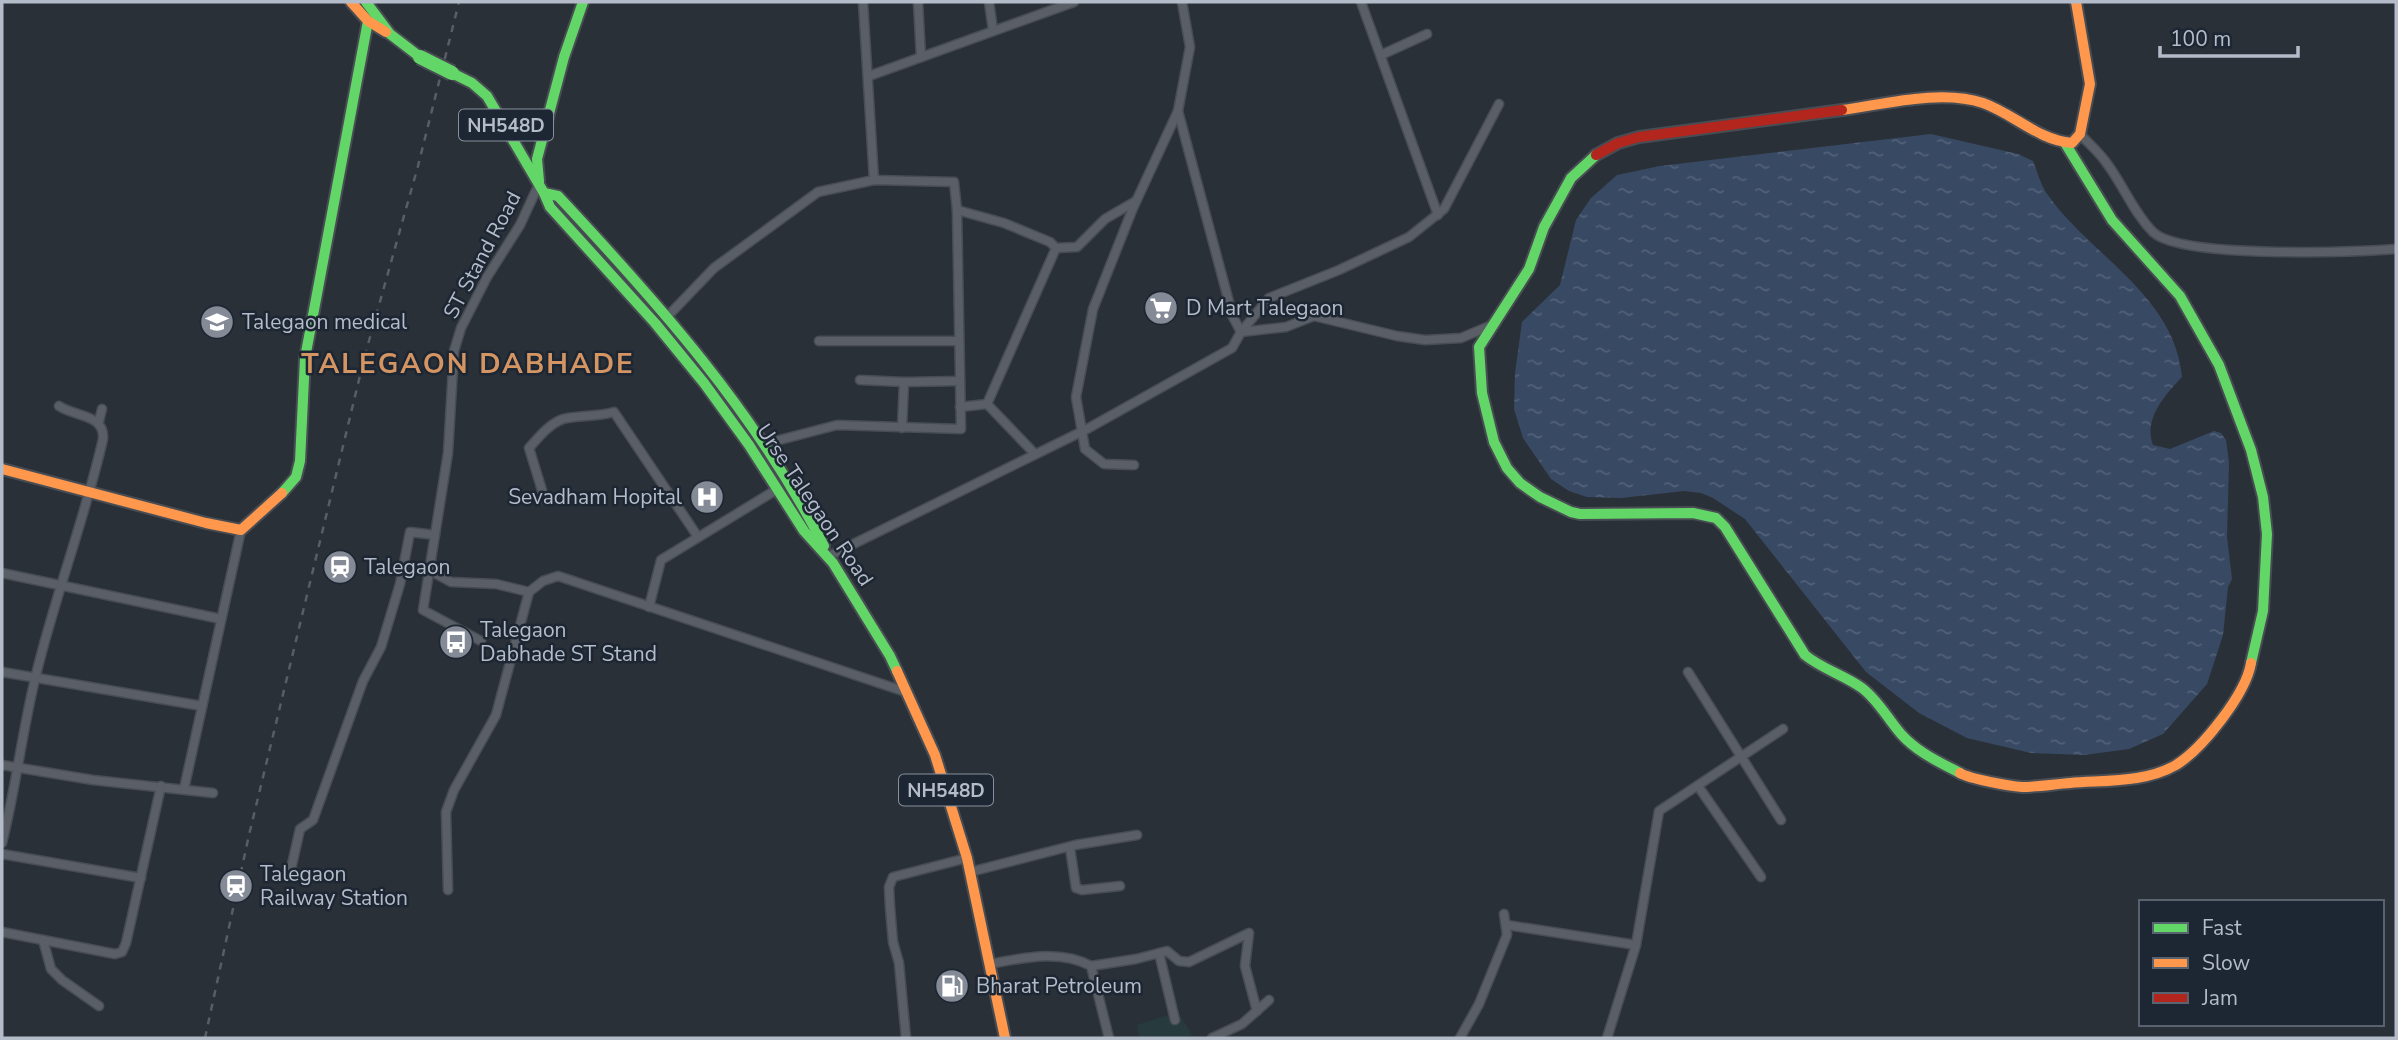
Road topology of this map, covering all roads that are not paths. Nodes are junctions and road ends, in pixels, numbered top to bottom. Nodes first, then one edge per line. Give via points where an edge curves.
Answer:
1 (351, 2) edge
2 (366, 2) edge
3 (583, 2) edge
4 (863, 2) edge
5 (918, 2) edge
6 (989, 2) edge
7 (1074, 2) edge
8 (1182, 2) edge
9 (1361, 2) edge
10 (2076, 2) edge
11 (1044, 6) edge
12 (368, 21) junction
13 (993, 30) junction
14 (390, 34) junction
15 (1427, 34) dead end
16 (1381, 55) junction
17 (920, 57) junction
18 (869, 76) junction
19 (1499, 104) dead end
20 (1178, 111) junction
21 (2080, 134) junction
22 (2065, 143) junction
23 (874, 180) junction
24 (547, 191) junction
25 (1136, 201) junction
26 (957, 210) junction
27 (1438, 215) junction
28 (1056, 248) junction
29 (2396, 249) edge
30 (663, 322) junction
31 (1492, 325) junction
32 (1241, 332) junction
33 (818, 341) dead end
34 (958, 341) junction
35 (860, 380) dead end
36 (960, 381) junction
37 (904, 382) junction
38 (987, 404) junction
39 (59, 406) dead end
40 (960, 407) junction
41 (102, 409) dead end
42 (99, 421) junction
43 (902, 428) junction
44 (1082, 432) junction
45 (764, 443) junction
46 (1035, 454) junction
47 (1134, 465) dead end
48 (2, 469) edge
49 (776, 490) junction
50 (88, 493) junction
51 (545, 500) dead end
52 (241, 530) junction
53 (435, 535) junction
54 (698, 537) junction
55 (831, 560) junction
56 (429, 570) junction
57 (2, 573) edge
58 (60, 584) junction
59 (529, 592) junction
60 (649, 607) junction
61 (222, 619) junction
62 (481, 641) dead end
63 (2, 672) edge
64 (1688, 672) dead end
65 (35, 677) junction
66 (909, 693) junction
67 (202, 706) junction
68 (1783, 729) dead end
69 (1741, 757) junction
70 (2, 765) edge
71 (18, 767) junction
72 (161, 786) junction
73 (1698, 786) junction
74 (184, 789) junction
75 (213, 793) dead end
76 (1782, 820) dead end
77 (1137, 835) dead end
78 (2, 843) edge
79 (1070, 848) junction
80 (2, 855) edge
81 (968, 865) junction
82 (291, 869) dead end
83 (1761, 877) dead end
84 (141, 878) junction
85 (1120, 886) dead end
86 (448, 890) dead end
87 (1504, 914) dead end
88 (1507, 925) junction
89 (2, 932) edge
90 (43, 940) junction
91 (1636, 945) junction
92 (1159, 953) junction
93 (989, 964) junction
94 (1091, 966) junction
95 (1269, 1000) dead end
96 (99, 1006) dead end
97 (1258, 1011) junction
98 (1175, 1020) dead end
99 (906, 1038) edge
100 (1005, 1038) edge
101 (1108, 1038) edge
102 (1212, 1038) edge
103 (1460, 1038) edge
104 (1607, 1038) edge

1 - 12 main road, NH548D
2 - 14 main road, NH548D
3 - 24 main road via 537,159
4 - 18 street
5 - 17 street
6 - 13 street
7 - 11 street
8 - 20 street via 1190,47
9 - 16 street
10 - 21 main road via 2090,84
11 - 13 street
12 - 14 main road, NH548D
12 - 52 main road via 305,358 298,470 289,487
13 - 17 street
14 - 24 main road, Urse Talegaon Road / NH548D, bridge via 487,96
15 - 16 street
16 - 27 street
17 - 18 street
18 - 23 street
19 - 27 street via 1457,190
20 - 25 street
20 - 32 street via 1233,317
21 - 22 main road via 2076,141
21 - 29 street via 2106,162 2155,234 2174,244 2221,250
22 - 31 main road via 1979,101 1947,96 1639,136 1598,153 1571,178 1544,227 1529,269
22 - 31 main road via 2112,220 2180,296 2208,343 2251,450 2263,497 2267,534 2264,599 2249,677 2228,712 2187,757 2144,777 2031,788 1970,779 1921,752 1862,688 1805,655 1716,518 1693,513 1580,514 1554,505 1518,481 1500,457 1483,397 1479,346
23 - 26 street via 954,183
23 - 30 street via 818,192 714,268
24 - 30 main road, Urse Talegaon Road / NH548D via 550,207
24 - 53 street, ST Stand Road via 487,276 461,328 454,351 448,453
25 - 28 street via 1105,219 1077,247
25 - 44 street via 1093,309 1076,397
26 - 28 street via 1004,223
26 - 34 street
27 - 32 street via 1409,237 1269,298
28 - 38 street
30 - 45 main road, NH548D via 717,378
30 - 49 main road, Urse Talegaon Road / NH548D
31 - 32 street via 1461,338 1425,340 1314,316 1286,327
32 - 44 street via 1232,348
33 - 34 street
34 - 36 street
35 - 37 street
36 - 37 street
36 - 40 street
37 - 43 street
38 - 40 street
38 - 46 street
39 - 42 street
40 - 43 street via 961,429
41 - 42 street
42 - 50 street via 103,439
43 - 45 street via 837,425
44 - 46 street
44 - 47 street via 1085,449 1104,464
45 - 55 main road, NH548D
46 - 55 street
48 - 50 main road
49 - 54 street
49 - 55 main road, Urse Talegaon Road / NH548D
50 - 52 main road
50 - 58 street
51 - 54 street via 529,448 562,420 614,412
52 - 61 street
53 - 56 street, ST Stand Road
53 - 82 street via 410,531 381,647 363,681 313,820 300,829
54 - 60 street via 661,560
55 - 66 main road, Urse Talegaon Road / NH548D
56 - 59 street via 451,582 496,584
56 - 62 street, ST Stand Road via 423,610
57 - 58 street
58 - 61 street
58 - 65 street
59 - 60 street via 558,576
59 - 86 street via 496,715 446,812
60 - 66 street
61 - 67 street
63 - 65 street
64 - 69 street
65 - 67 street
65 - 71 street
66 - 81 main road, Urse Talegaon Road / NH548D via 935,755
67 - 74 street
68 - 69 street
69 - 73 street
69 - 76 street
70 - 71 street
71 - 72 street
71 - 78 street
72 - 74 street
72 - 84 street
73 - 83 street
73 - 91 street via 1660,811
74 - 75 street
77 - 79 street
79 - 81 street
79 - 85 street via 1076,888
80 - 84 street
81 - 93 main road, Urse Talegaon Road / NH548D
81 - 99 street via 893,877 889,887
84 - 90 street via 122,952
87 - 88 street
88 - 91 street
88 - 103 street via 1479,1004
89 - 90 street
90 - 96 street via 51,969
91 - 104 street
92 - 94 street
92 - 97 street via 1167,951 1189,962 1250,933 1245,966
92 - 98 street
93 - 94 street via 1063,957
93 - 100 main road, Urse Talegaon Road / NH548D
94 - 101 street
95 - 97 street
97 - 102 street

